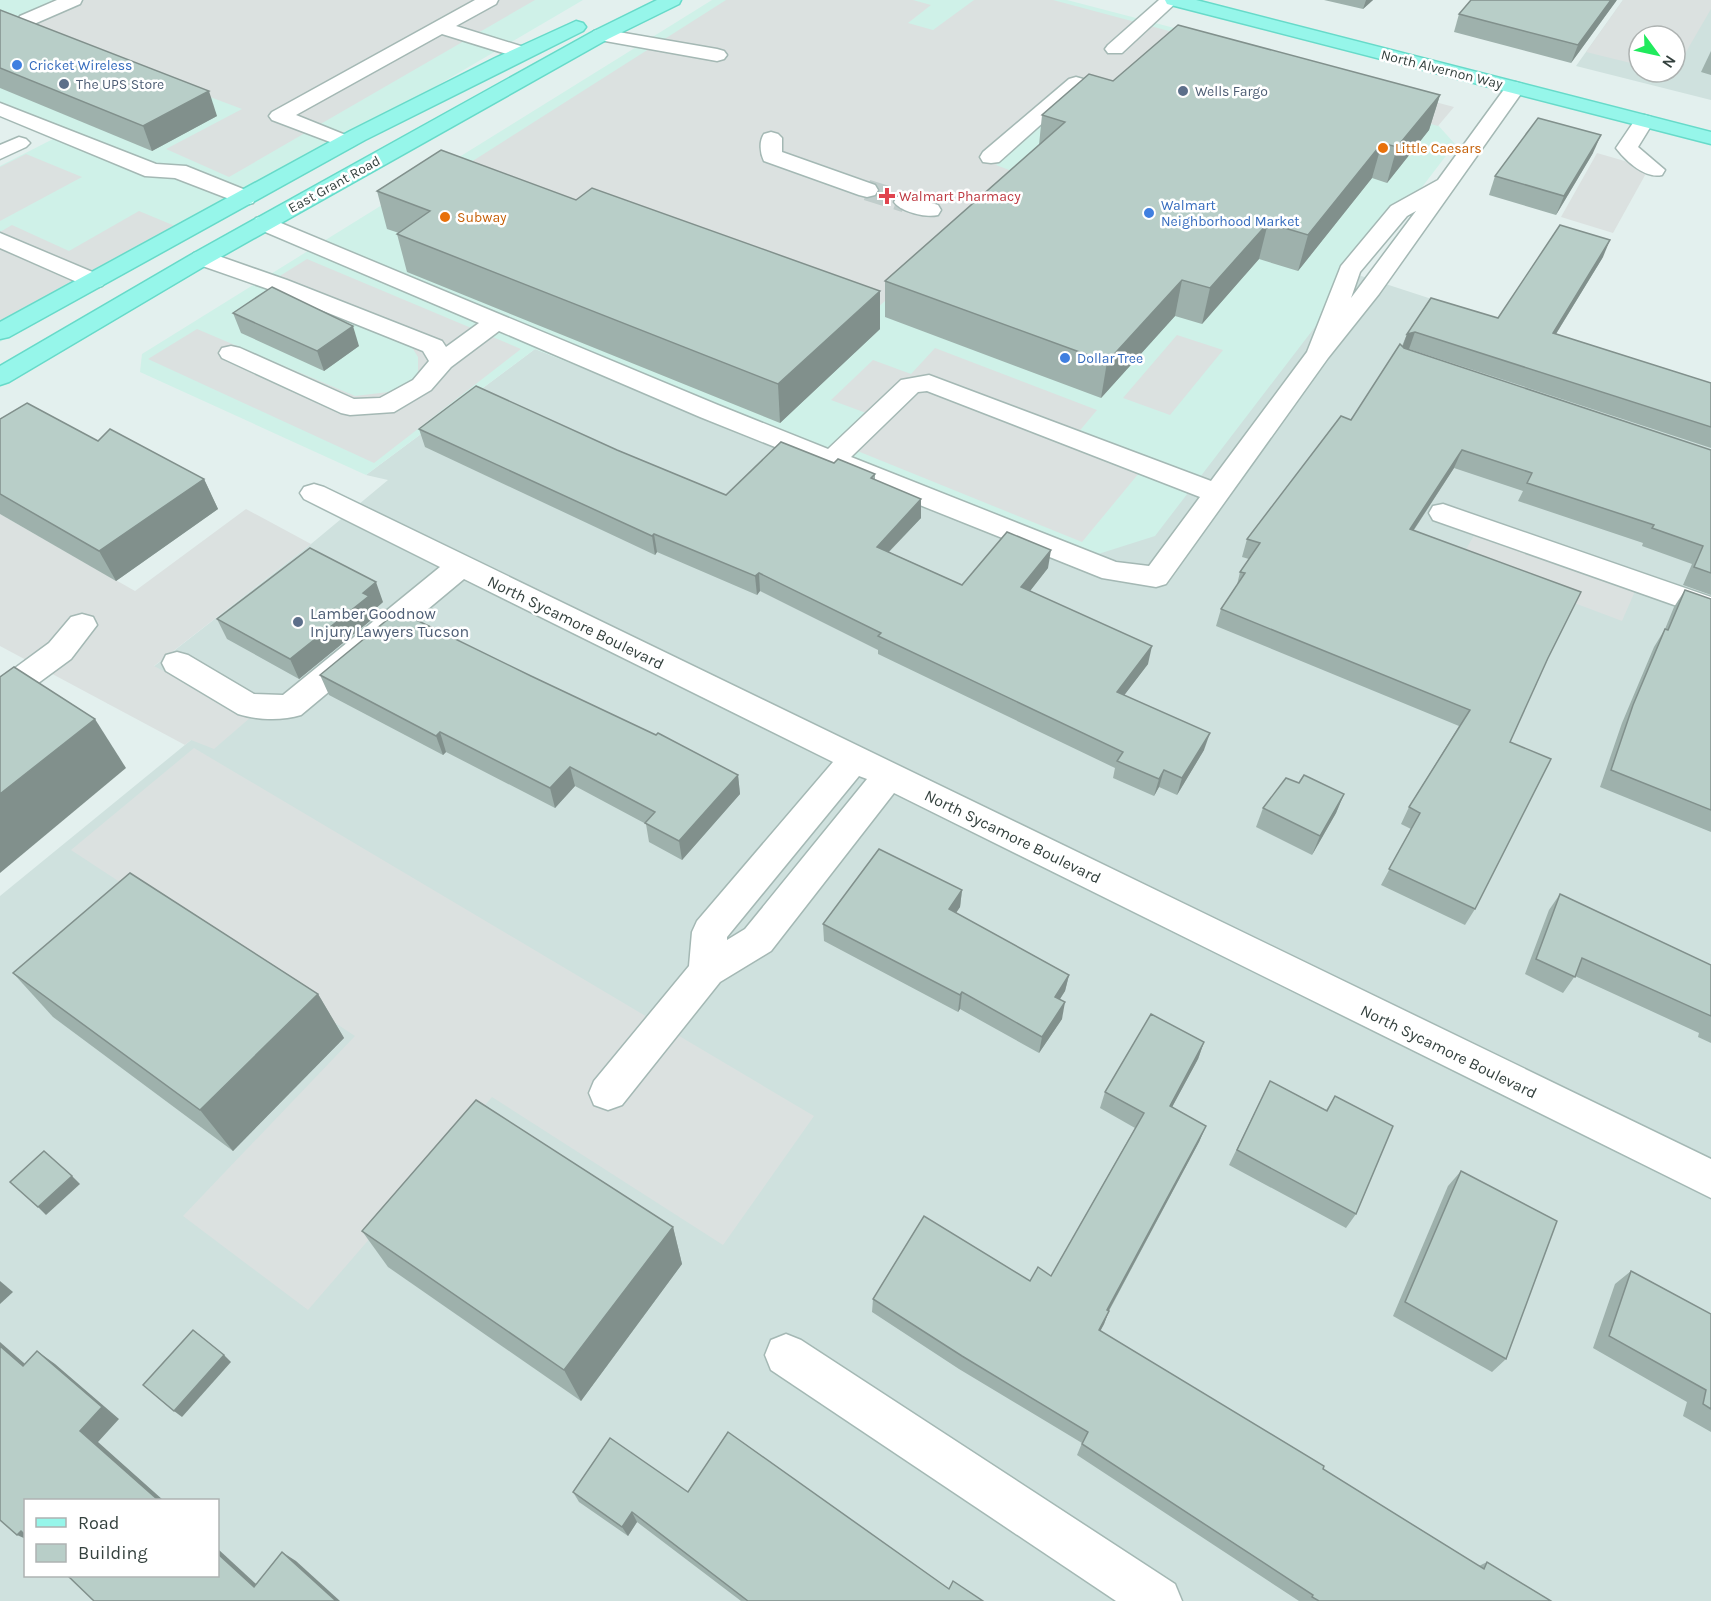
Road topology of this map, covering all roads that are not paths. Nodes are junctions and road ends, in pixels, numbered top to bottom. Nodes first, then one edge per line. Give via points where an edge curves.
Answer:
1 (73, 0) edge
2 (489, 0) edge
3 (634, 0) edge
4 (672, 0) edge
5 (1172, 0) edge
6 (27, 20) edge
7 (441, 27) junction
8 (601, 35) junction
9 (1115, 49) dead end
10 (520, 52) junction
11 (717, 55) dead end
12 (1076, 83) edge
13 (1515, 88) junction
14 (0, 109) edge
15 (1644, 121) junction
16 (771, 138) dead end
17 (1711, 138) edge
18 (346, 142) junction
19 (19, 143) dead end
20 (0, 153) edge
21 (991, 157) dead end
22 (1654, 170) dead end
23 (867, 190) tunnel mouth
24 (245, 198) junction
25 (905, 202) tunnel mouth
26 (930, 210) dead end
27 (264, 224) junction
28 (0, 240) edge
29 (202, 258) junction
30 (94, 281) junction
31 (279, 285) junction
32 (495, 322) junction
33 (0, 332) edge
34 (442, 362) junction
35 (0, 377) edge
36 (832, 460) junction
37 (314, 493) dead end
38 (1216, 493) junction
39 (1443, 513) dead end
40 (460, 566) junction
41 (1711, 608) edge
42 (82, 625) dead end
43 (177, 663) dead end
44 (0, 695) edge
45 (856, 757) junction
46 (890, 774) junction
47 (707, 971) junction
48 (608, 1092) dead end
49 (1711, 1179) edge
50 (786, 1355) dead end
51 (1158, 1601) edge

1 - 6 street
2 - 7 street
3 - 10 main road, East Grant Road
4 - 8 main road, East Grant Road
5 - 9 street
5 - 13 main road, North Alvernon Way
7 - 10 street
7 - 18 street via 279,116
8 - 11 street
8 - 27 main road, East Grant Road
10 - 18 main road, East Grant Road
12 - 21 street
13 - 15 main road, North Alvernon Way
13 - 38 street via 1444,185 1399,212 1349,272 1319,354
14 - 24 street via 153,171 178,171
15 - 17 main road, North Alvernon Way
15 - 22 street via 1627,148
16 - 23 street via 772,156
18 - 24 main road, East Grant Road
19 - 20 street
24 - 30 main road, East Grant Road
25 - 26 street
27 - 29 main road, East Grant Road
27 - 32 street
28 - 30 street
29 - 31 street
29 - 35 main road, East Grant Road
30 - 33 main road, East Grant Road
31 - 34 street via 433,346
31 - 34 street via 297,304 393,348 408,358 413,371 396,384 363,389 316,381 231,354 350,406 385,406 422,385
32 - 34 street
32 - 36 street
36 - 38 street via 910,385 929,383
36 - 38 street via 1112,571 1156,577
37 - 40 street, North Sycamore Boulevard
39 - 41 street
40 - 43 street via 290,708 249,706
40 - 45 street, North Sycamore Boulevard
42 - 44 street via 60,651
45 - 46 street, North Sycamore Boulevard
45 - 47 street via 710,932
46 - 47 street via 758,940
46 - 49 street, North Sycamore Boulevard
47 - 48 street
50 - 51 street

